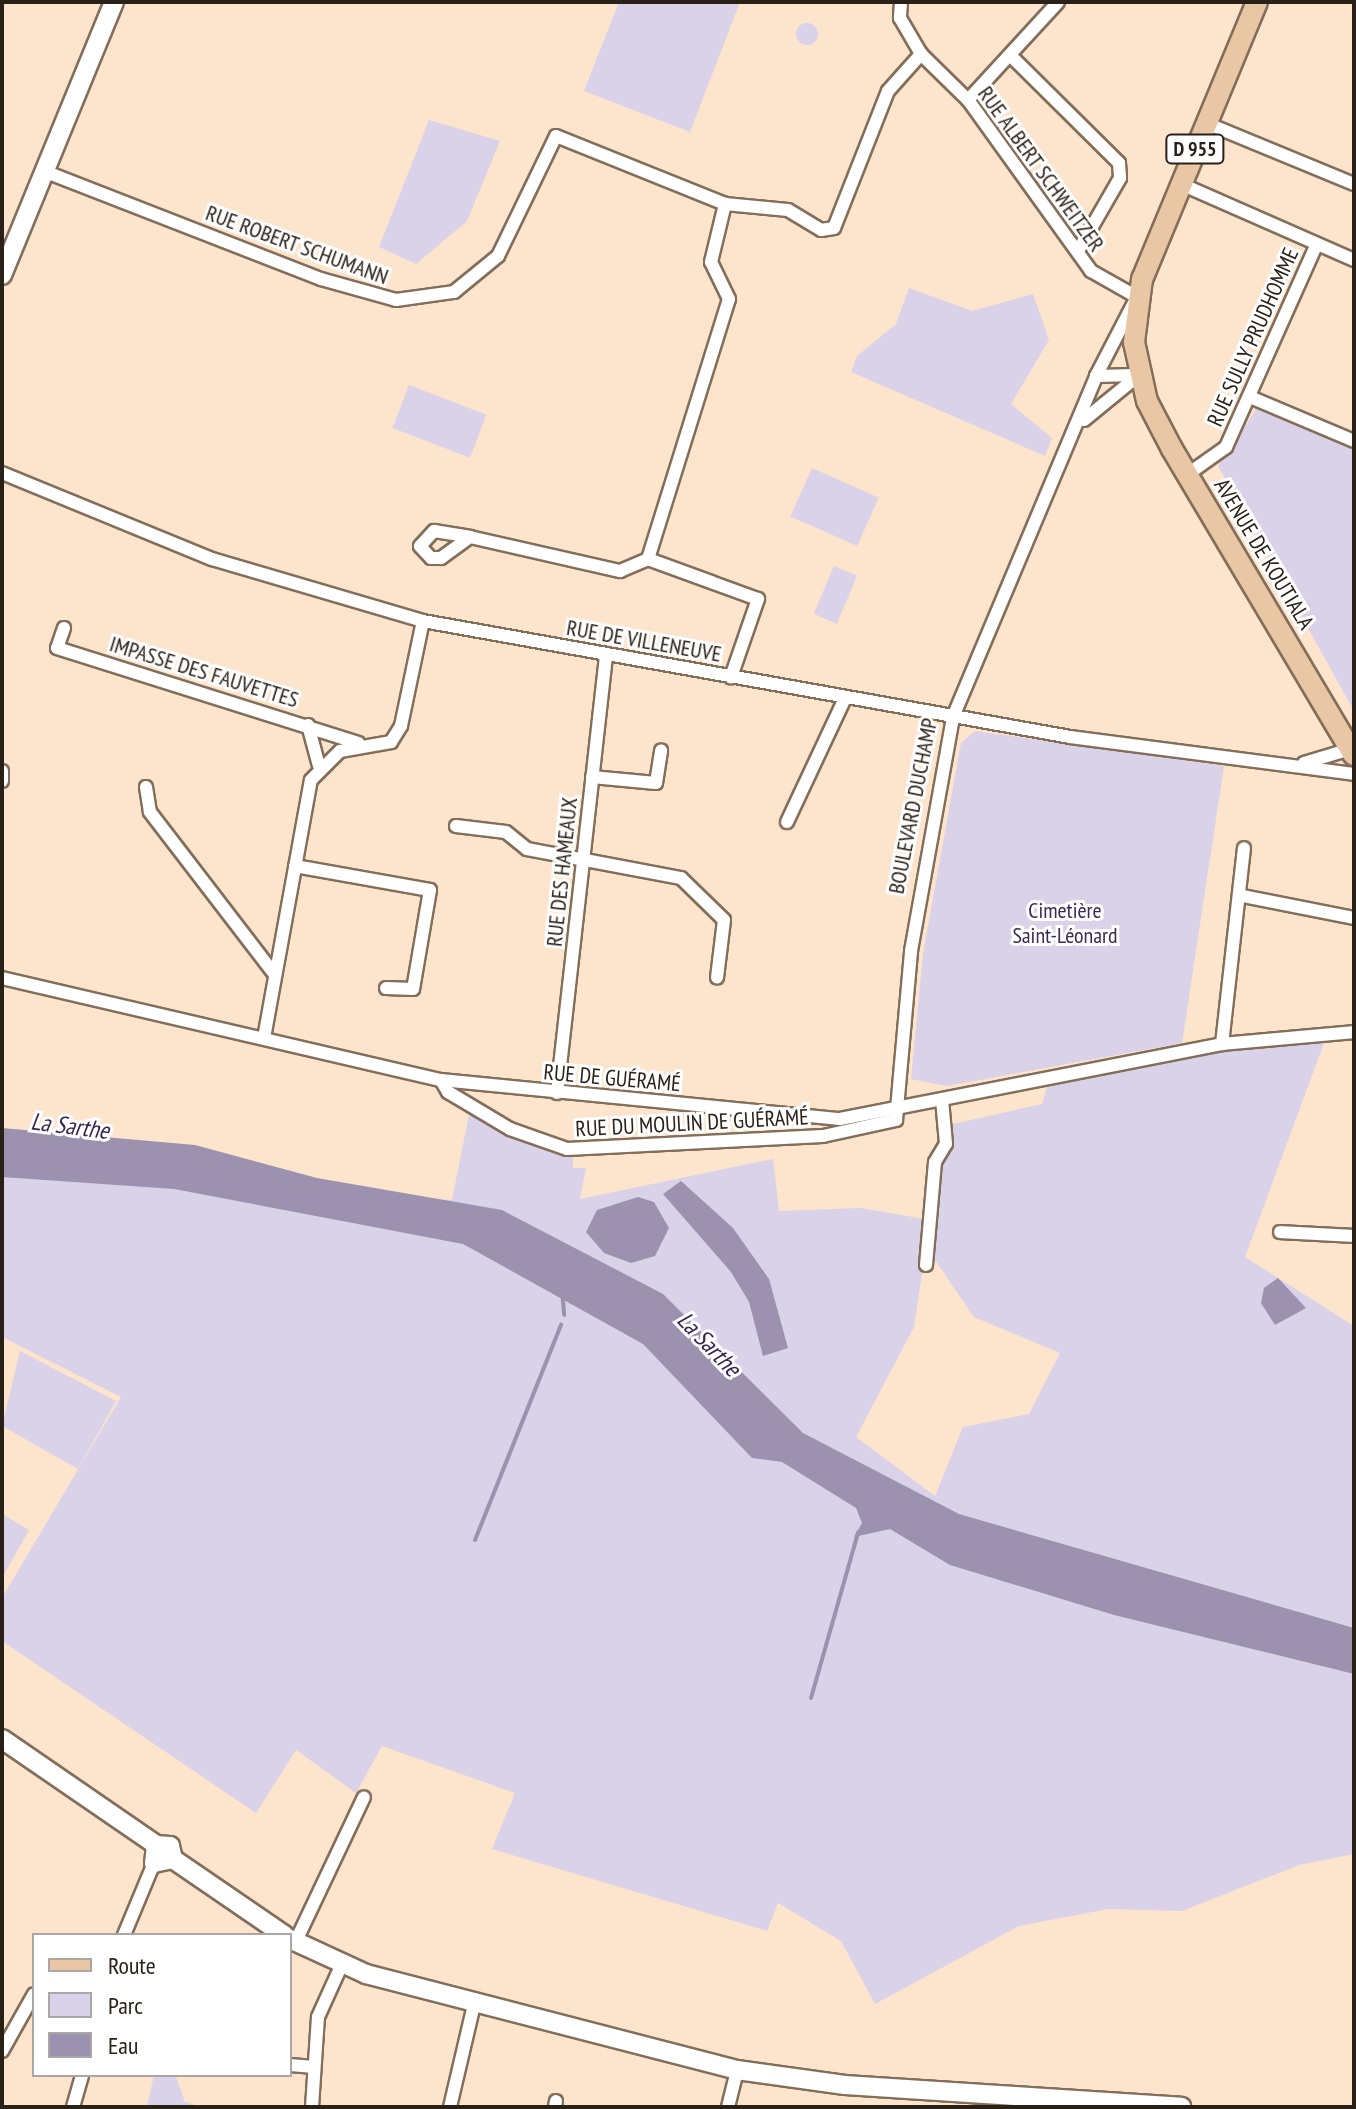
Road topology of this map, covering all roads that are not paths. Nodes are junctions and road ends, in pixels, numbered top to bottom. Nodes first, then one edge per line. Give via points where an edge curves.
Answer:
1 (114, 2) edge
2 (901, 2) edge
3 (1058, 2) edge
4 (1257, 2) edge
5 (921, 54) junction
6 (1011, 56) junction
7 (968, 100) junction
8 (1206, 123) junction
9 (54, 175) junction
10 (1181, 184) junction
11 (1354, 184) edge
12 (725, 204) junction
13 (1317, 244) junction
14 (1078, 251) junction
15 (1354, 260) edge
16 (2, 275) edge
17 (1137, 297) junction
18 (1139, 375) junction
19 (1096, 376) junction
20 (1250, 397) junction
21 (1354, 441) edge
22 (1068, 444) junction
23 (2, 473) edge
24 (1188, 474) junction
25 (470, 537) dead end
26 (648, 559) junction
27 (423, 621) junction
28 (64, 628) dead end
29 (606, 655) junction
30 (731, 677) junction
31 (845, 698) junction
32 (953, 717) junction
33 (308, 725) junction
34 (358, 743) junction
35 (661, 750) dead end
36 (1353, 751) edge
37 (1301, 764) junction
38 (319, 766) junction
39 (2, 771) edge
40 (1354, 774) edge
41 (592, 777) junction
42 (2, 781) edge
43 (146, 787) dead end
44 (787, 822) dead end
45 (456, 826) dead end
46 (1244, 848) dead end
47 (584, 861) junction
48 (295, 866) junction
49 (1243, 896) junction
50 (1354, 918) edge
51 (275, 975) junction
52 (2, 978) edge
53 (717, 978) dead end
54 (386, 988) dead end
55 (1354, 1032) edge
56 (264, 1038) junction
57 (1222, 1044) junction
58 (441, 1080) junction
59 (557, 1093) junction
60 (942, 1099) junction
61 (902, 1102) junction
62 (1280, 1232) dead end
63 (1354, 1236) edge
64 (926, 1265) dead end
65 (2, 1739) edge
66 (364, 1797) dead end
67 (155, 1854) junction
68 (125, 1933) edge
69 (281, 1933) edge
70 (292, 1935) edge
71 (292, 1940) edge
72 (341, 1966) junction
73 (32, 1998) edge
74 (475, 2000) junction
75 (2, 2051) edge
76 (292, 2065) edge
77 (311, 2067) junction
78 (737, 2070) junction
79 (81, 2077) edge
80 (73, 2107) edge
81 (312, 2107) edge
82 (450, 2107) edge
83 (728, 2107) edge
84 (1170, 2107) edge

1 - 9 street
2 - 5 street, RUE ALBERT SCHWEITZER via 900,18
3 - 6 street
4 - 8 main road, BOULEVARD DUCHAMP / D 955
5 - 7 street, RUE ALBERT SCHWEITZER
5 - 12 street via 888,91 834,228 821,230 788,210
6 - 7 street
6 - 14 street via 1119,163 1120,178
7 - 14 street, RUE ALBERT SCHWEITZER
8 - 10 main road, BOULEVARD DUCHAMP / D 955
8 - 11 street
9 - 12 street, RUE ROBERT SCHUMANN via 321,279 396,300 454,292 498,256 556,136
9 - 16 street
10 - 13 street
10 - 17 main road, BOULEVARD DUCHAMP / D 955
12 - 26 street via 711,262 729,299
13 - 15 street
13 - 20 street, RUE SULLY PRUDHOMME
14 - 17 street, RUE ALBERT SCHWEITZER via 1100,280
17 - 18 main road, BOULEVARD DUCHAMP / D 955
17 - 19 street, BOULEVARD DUCHAMP
18 - 19 street
18 - 22 street, BOULEVARD DUCHAMP via 1098,402
18 - 24 main road, AVENUE DE KOUTIALA / D 955
19 - 22 street, BOULEVARD DUCHAMP
20 - 21 street
20 - 24 street, RUE SULLY PRUDHOMME via 1226,447
22 - 32 street, BOULEVARD DUCHAMP
23 - 27 street, RUE DE VILLENEUVE via 199,555
24 - 36 main road, AVENUE DE KOUTIALA / D 955
25 - 26 street via 620,571
26 - 30 street via 758,599
27 - 29 street, RUE DE VILLENEUVE
27 - 34 street via 401,726 391,742
28 - 33 street, IMPASSE DES FAUVETTES via 57,648
29 - 30 street, RUE DE VILLENEUVE
29 - 41 street, RUE DES HAMEAUX
30 - 31 street, RUE DE VILLENEUVE
31 - 32 street, RUE DE VILLENEUVE
31 - 44 street
32 - 37 street, RUE DE VILLENEUVE via 1203,757
32 - 61 street, BOULEVARD DUCHAMP via 911,951 898,1076
33 - 34 street, IMPASSE DES FAUVETTES
33 - 38 street
34 - 38 street
35 - 41 street via 656,783
36 - 37 street
37 - 40 street
38 - 48 street
39 - 42 street
41 - 47 street, RUE DES HAMEAUX
43 - 51 street via 150,812
45 - 47 street via 506,832 527,849
46 - 49 street
47 - 53 street via 681,878 724,920
47 - 59 street, RUE DES HAMEAUX
48 - 51 street
48 - 54 street via 430,890 413,989
49 - 50 street
49 - 57 street
51 - 56 street
52 - 56 street, RUE DE GUÉRAMÉ
55 - 57 street, RUE DE GUÉRAMÉ
56 - 58 street, RUE DE GUÉRAMÉ
57 - 60 street, RUE DE GUÉRAMÉ
58 - 59 street, RUE DE GUÉRAMÉ
58 - 61 street, RUE DU MOULIN DE GUÉRAMÉ via 448,1092 510,1129 567,1149 823,1136 896,1120
59 - 61 street, RUE DE GUÉRAMÉ via 840,1119
60 - 61 street, RUE DE GUÉRAMÉ
60 - 64 street via 946,1144 935,1162
62 - 63 street
65 - 67 street
66 - 70 street
67 - 68 street
67 - 69 street via 170,1846 173,1859
71 - 72 street
72 - 74 street
72 - 77 street via 322,2003
73 - 75 street
74 - 78 street
74 - 82 street
76 - 77 street
77 - 81 street
78 - 83 street
78 - 84 street via 845,2085
79 - 80 street

